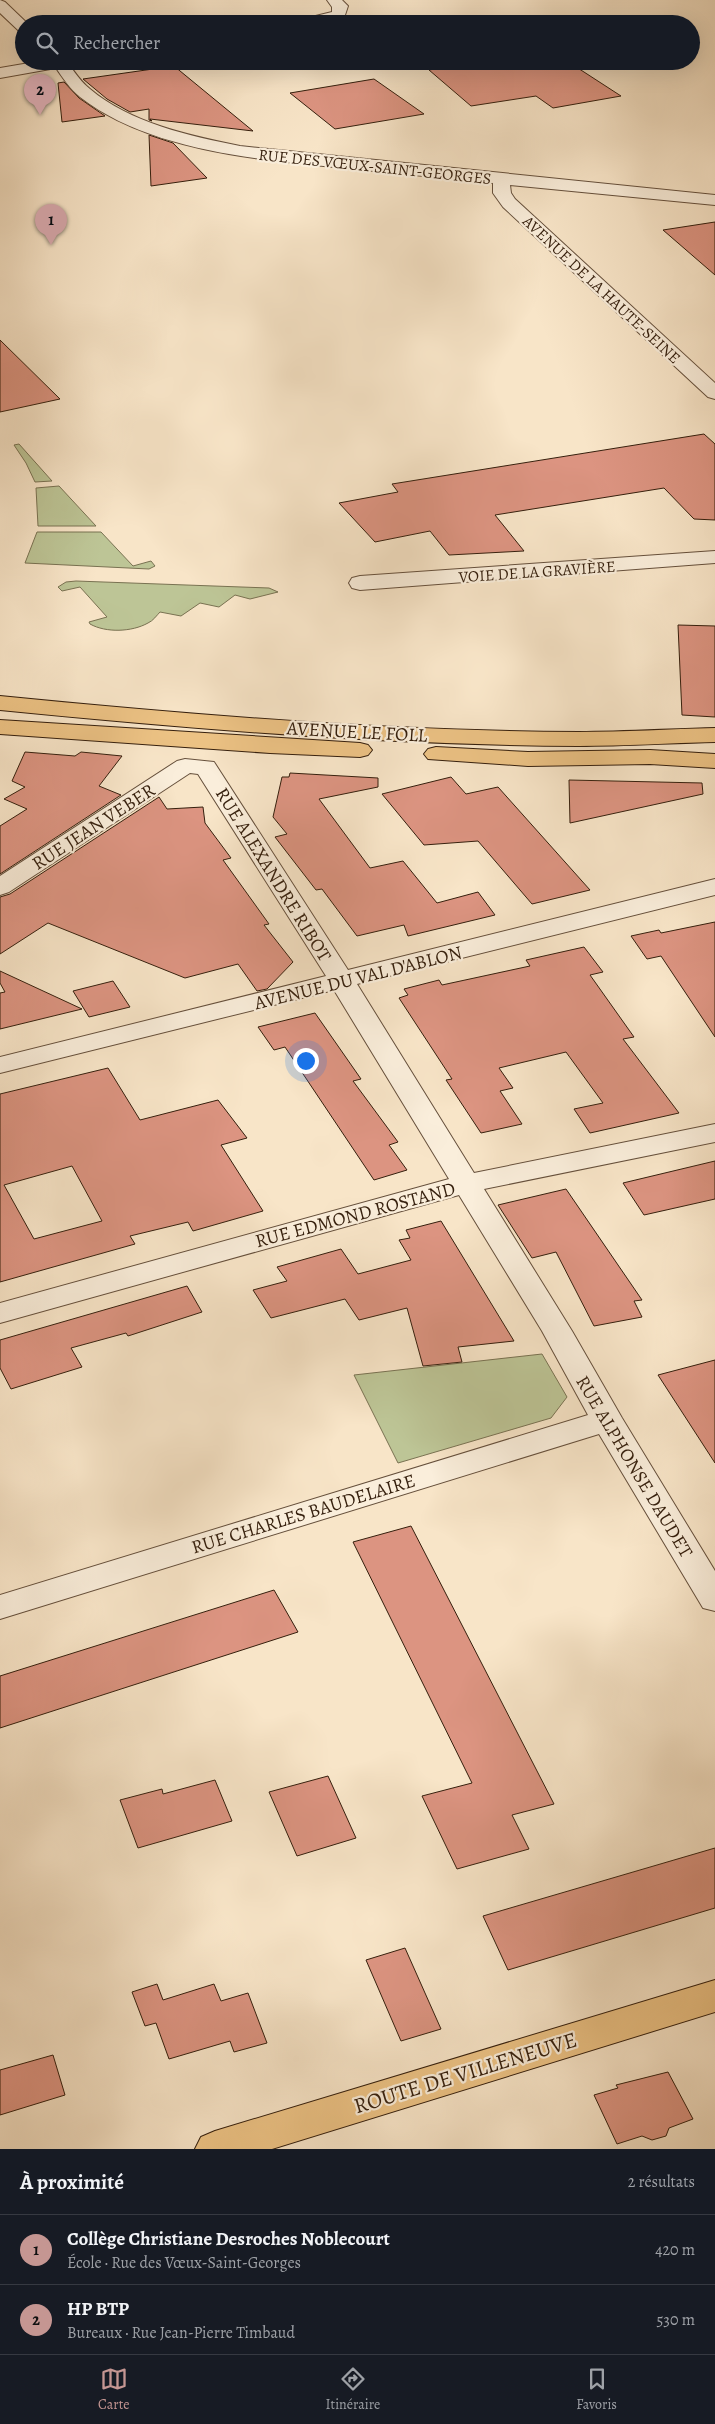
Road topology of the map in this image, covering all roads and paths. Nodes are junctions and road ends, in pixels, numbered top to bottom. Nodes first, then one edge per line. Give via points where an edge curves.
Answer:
1 (334, 0) edge
2 (0, 5) edge
3 (339, 15) edge
4 (15, 19) edge
5 (17, 70) edge
6 (68, 70) edge
7 (0, 73) edge
8 (501, 179) junction
9 (715, 200) edge
10 (715, 393) edge
11 (715, 557) edge
12 (360, 583) dead end
13 (0, 703) edge
14 (0, 727) edge
15 (715, 735) edge
16 (715, 762) edge
17 (186, 766) joint
18 (0, 887) edge
19 (715, 887) edge
20 (342, 981) junction
21 (0, 1065) edge
22 (715, 1133) edge
23 (465, 1184) junction
24 (0, 1313) edge
25 (557, 1331) joint
26 (607, 1420) junction
27 (715, 1599) edge
28 (0, 1607) edge
29 (715, 1996) edge
30 (228, 2147) edge

1 - 3 street via 341,9
2 - 4 street
5 - 7 street
6 - 8 street, RUE DES VŒUX-SAINT-GEORGES via 84,92 98,101 149,126 217,147 261,155
8 - 9 street, RUE DES VŒUX-SAINT-GEORGES
8 - 10 street, AVENUE DE LA HAUTE-SEINE via 502,193 509,203
11 - 12 street, VOIE DE LA GRAVIÈRE
13 - 15 main road, AVENUE LE FOLL via 181,721 481,737 581,739
14 - 16 main road, AVENUE LE FOLL via 270,746 528,759 650,757
17 - 18 street, RUE JEAN VEBER
17 - 20 street, RUE ALEXANDRE RIBOT via 206,767
19 - 20 street, AVENUE DU VAL D'ABLON
20 - 21 street, AVENUE DU VAL D'ABLON
20 - 23 street, RUE ALEXANDRE RIBOT
22 - 23 street, RUE EDMOND ROSTAND
23 - 24 street, RUE EDMOND ROSTAND
23 - 25 street, RUE ALEXANDRE RIBOT
25 - 26 street, RUE ALPHONSE DAUDET
26 - 27 street, RUE ALPHONSE DAUDET
26 - 28 street, RUE CHARLES BAUDELAIRE
29 - 30 main road, ROUTE DE VILLENEUVE

